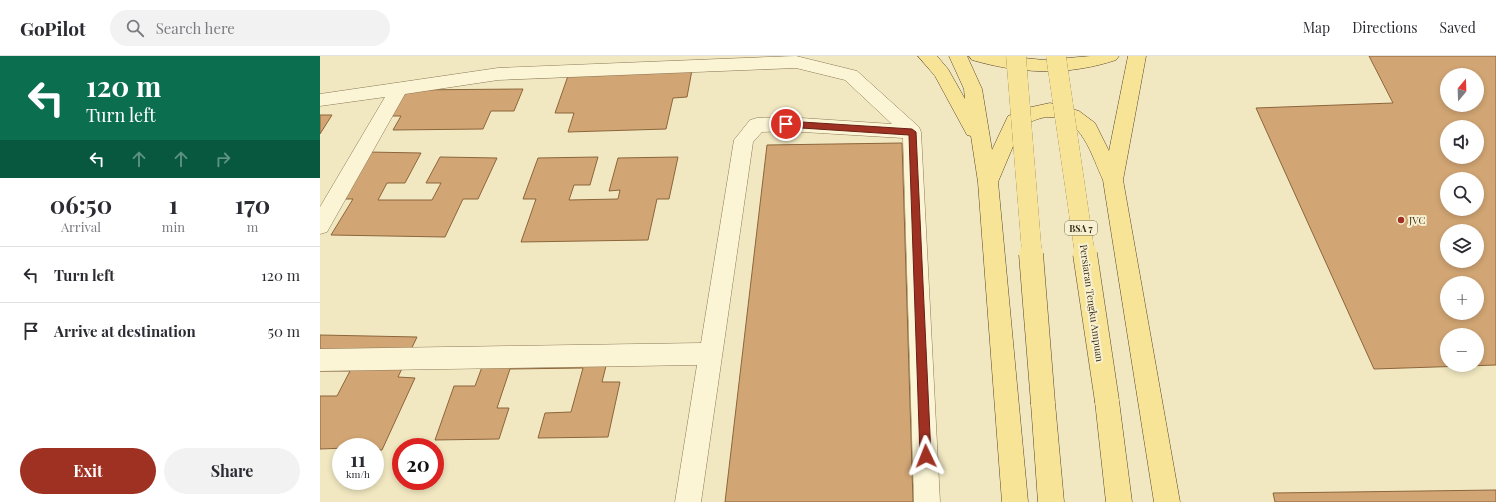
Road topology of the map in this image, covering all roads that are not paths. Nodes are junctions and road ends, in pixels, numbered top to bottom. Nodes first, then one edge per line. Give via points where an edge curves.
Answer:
1 (927, 56) edge
2 (958, 56) edge
3 (978, 56) edge
4 (1016, 56) edge
5 (1056, 56) edge
6 (1110, 56) edge
7 (1137, 56) edge
8 (1152, 56) edge
9 (399, 88) junction
10 (320, 100) edge
11 (1128, 102) junction
12 (912, 132) junction
13 (982, 143) junction
14 (1114, 180) junction
15 (988, 182) junction
16 (320, 226) edge
17 (711, 354) junction
18 (320, 360) edge
19 (688, 502) edge
20 (927, 502) edge
21 (1015, 502) edge
22 (1051, 502) edge
23 (1119, 502) edge
24 (1167, 502) edge

1 - 13 main road via 942,73
2 - 13 main road via 973,89
3 - 6 main road via 1002,63 1053,67 1101,60
4 - 22 main road, bridge
5 - 23 main road, Persiaran Tengku Ampuan / BSA 7, bridge via 1107,401
7 - 11 main road
8 - 11 main road
9 - 10 lane
9 - 12 lane via 498,74 796,62 851,76
9 - 16 lane
11 - 14 main road
12 - 17 lane via 786,124 758,125 744,140
12 - 20 lane
13 - 15 main road
14 - 15 main road via 1088,128 1072,116 1050,110 1015,121
14 - 24 main road
15 - 21 main road
17 - 18 lane
17 - 19 lane

